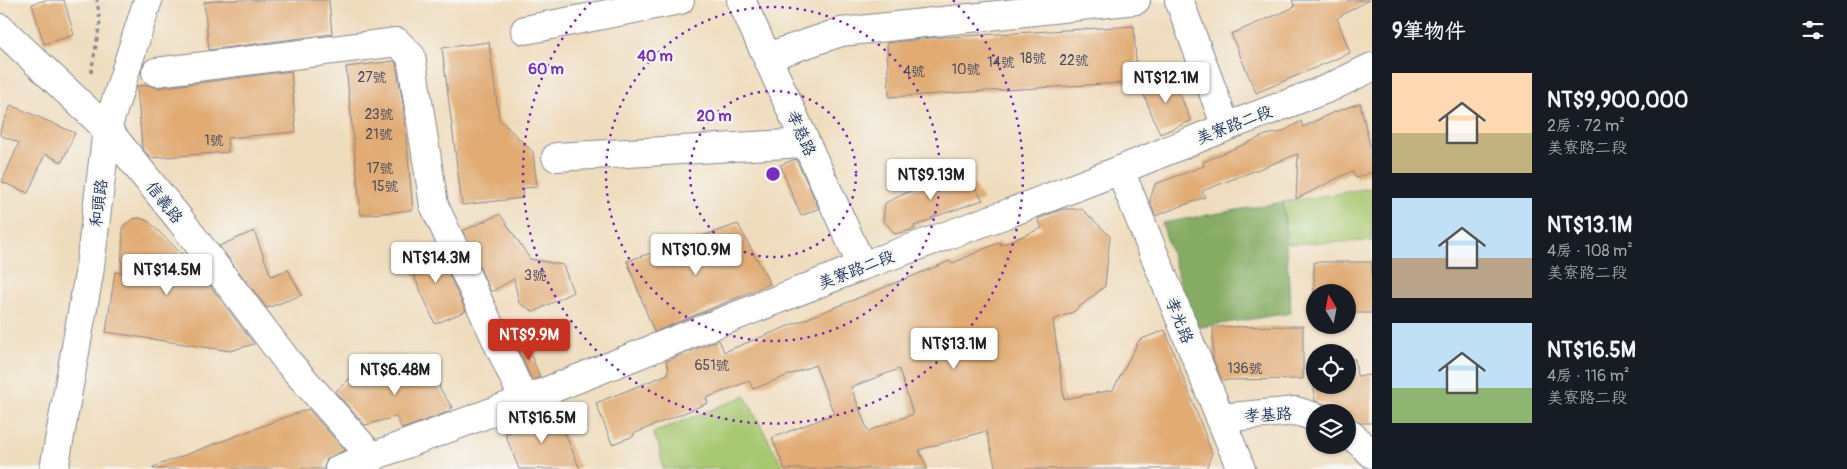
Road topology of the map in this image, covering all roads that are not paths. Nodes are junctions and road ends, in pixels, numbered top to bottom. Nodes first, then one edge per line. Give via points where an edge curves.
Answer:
1 (148, 0) edge
2 (680, 0) edge
3 (741, 0) edge
4 (1136, 0) edge
5 (1179, 0) edge
6 (0, 28) edge
7 (525, 30) dead end
8 (767, 56) junction
9 (1372, 67) edge
10 (156, 72) dead end
11 (1226, 127) junction
12 (107, 129) junction
13 (806, 142) junction
14 (556, 156) dead end
15 (1120, 170) junction
16 (862, 266) junction
17 (524, 400) junction
18 (1306, 414) edge
19 (1220, 418) junction
20 (1356, 439) edge
21 (1372, 454) edge
22 (373, 458) junction
23 (54, 469) edge
24 (339, 469) edge
25 (1241, 469) edge

1 - 12 street, 和頭路
2 - 7 street
3 - 8 street, 孝慈路
4 - 8 street via 841,32
5 - 11 street
6 - 12 street, 信義路
8 - 13 street, 孝慈路
9 - 11 street, 美寮路二段 via 1329,88
10 - 17 street via 397,42 411,56 434,205
11 - 15 street, 美寮路二段
12 - 22 street, 信義路 via 288,362
12 - 23 street, 和頭路 via 89,274
13 - 14 street
13 - 16 street, 孝慈路
15 - 16 street, 美寮路二段
15 - 19 street, 孝光路
16 - 17 street, 美寮路二段
17 - 22 street, 美寮路二段
18 - 19 street, 孝基路 via 1296,411
19 - 25 street, 孝光路
20 - 21 street
22 - 24 street, 美寮路二段

